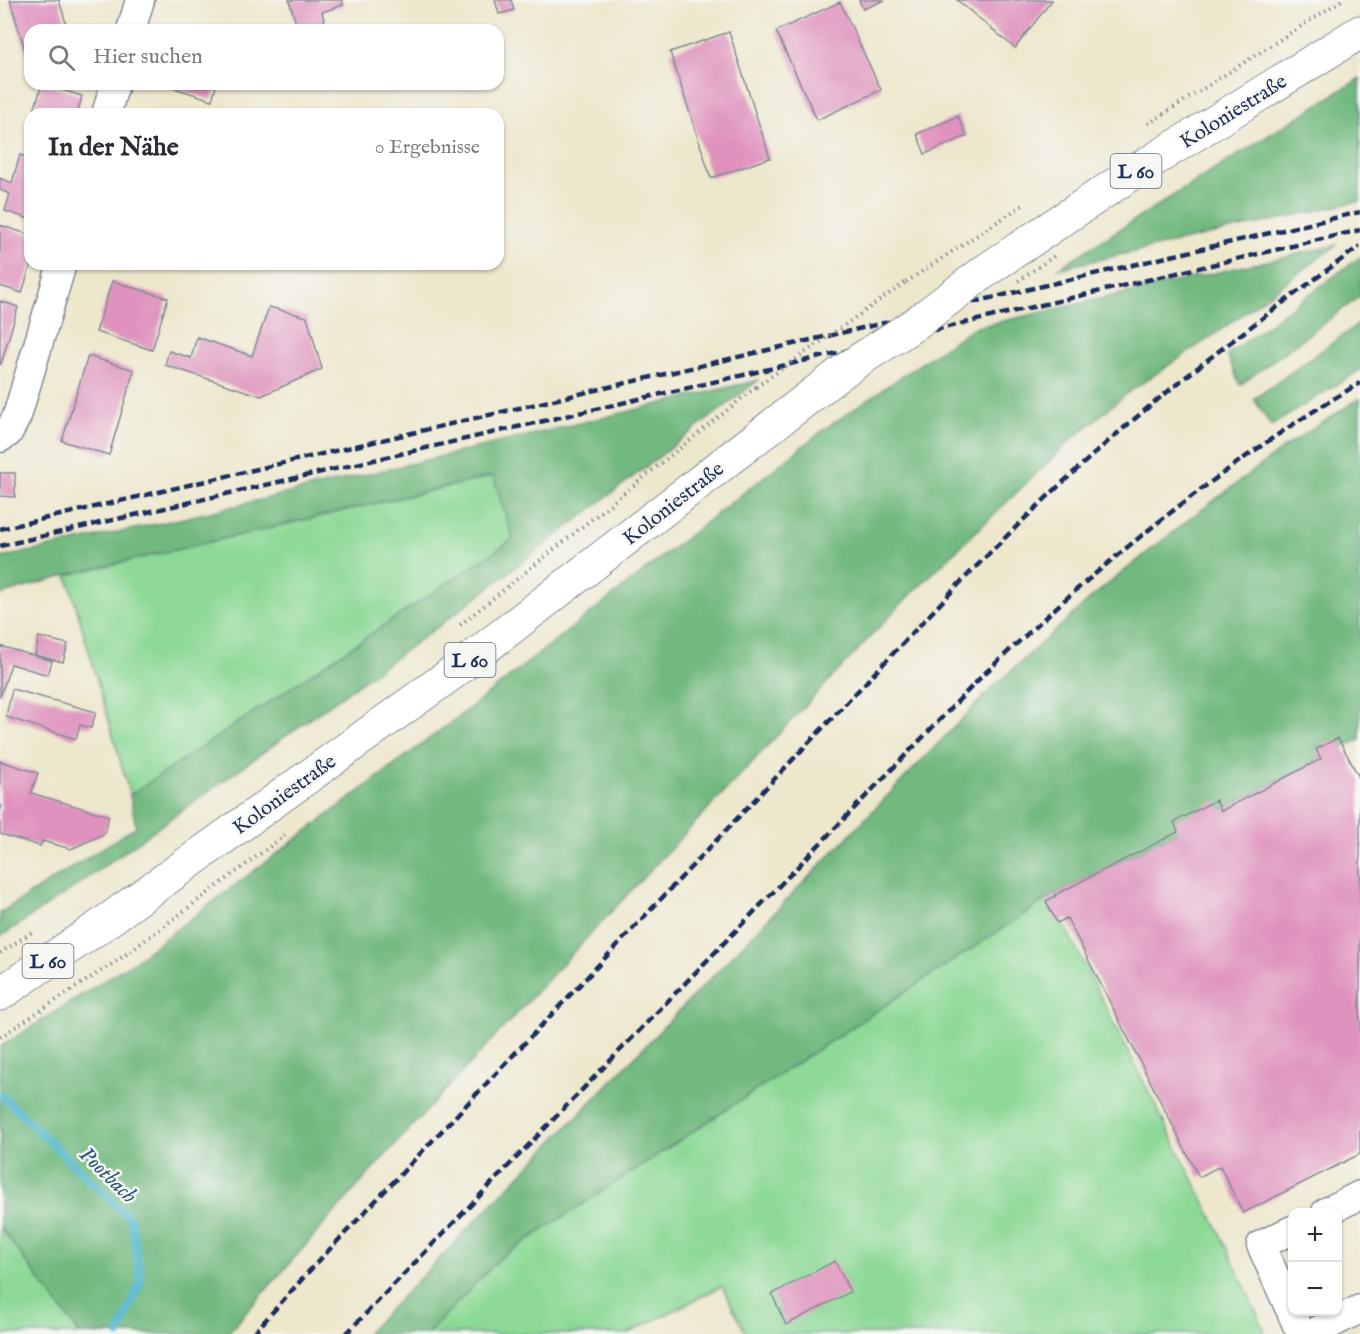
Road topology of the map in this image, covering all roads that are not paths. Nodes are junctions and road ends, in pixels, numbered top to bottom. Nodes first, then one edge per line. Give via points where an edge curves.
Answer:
1 (140, 0) edge
2 (134, 24) edge
3 (1360, 32) edge
4 (113, 90) edge
5 (108, 108) edge
6 (60, 270) edge
7 (4, 436) edge
8 (0, 994) edge
9 (1360, 1195) edge
10 (1334, 1208) edge
11 (1288, 1232) edge
12 (1360, 1309) edge
13 (1301, 1334) edge
14 (1311, 1334) edge

1 - 2 street
3 - 8 main road, Koloniestraße / L 60, bridge via 1131,174 866,354 454,672
4 - 5 street
6 - 7 street via 17,416
9 - 10 street
11 - 13 street via 1261,1245
12 - 14 street

